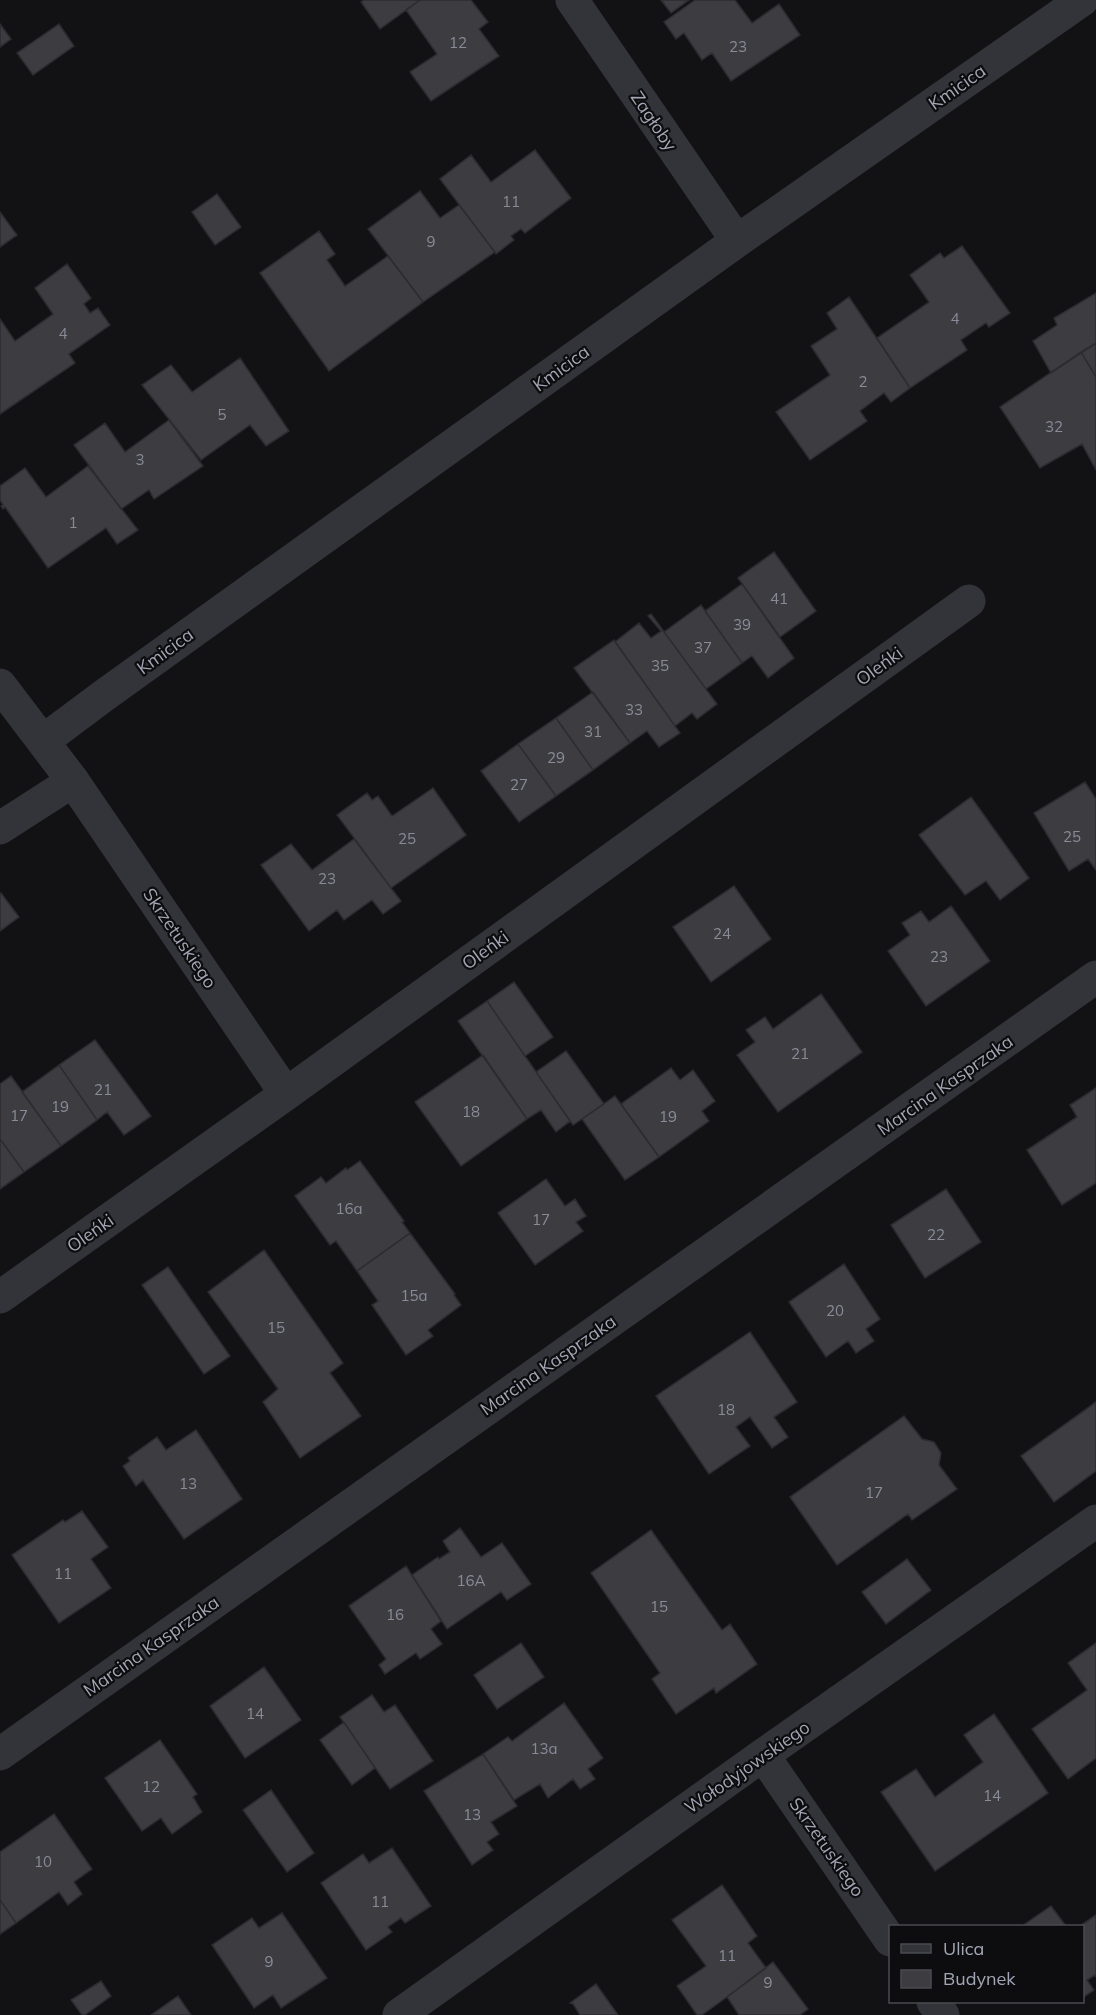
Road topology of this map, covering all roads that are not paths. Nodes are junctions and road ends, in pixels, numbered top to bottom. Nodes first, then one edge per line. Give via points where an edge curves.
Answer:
1 (572, 0) edge
2 (1082, 0) edge
3 (737, 241) junction
4 (969, 601) dead end
5 (0, 685) edge
6 (43, 741) junction
7 (73, 781) junction
8 (0, 828) edge
9 (1096, 977) edge
10 (286, 1094) junction
11 (0, 1298) edge
12 (1096, 1521) edge
13 (0, 1754) edge
14 (763, 1755) junction
15 (889, 1937) edge
16 (399, 2015) edge

1 - 3 street, Zagłoby
2 - 3 street, Kmicica
3 - 6 street, Kmicica
4 - 10 street, Oleńki
5 - 6 street, Skrzetuskiego
6 - 7 street, Skrzetuskiego
7 - 8 street
7 - 10 street, Skrzetuskiego
9 - 13 street, Marcina Kasprzaka
10 - 11 street, Oleńki
12 - 14 street, Wołodyjowskiego
14 - 15 street, Skrzetuskiego
14 - 16 street, Wołodyjowskiego

